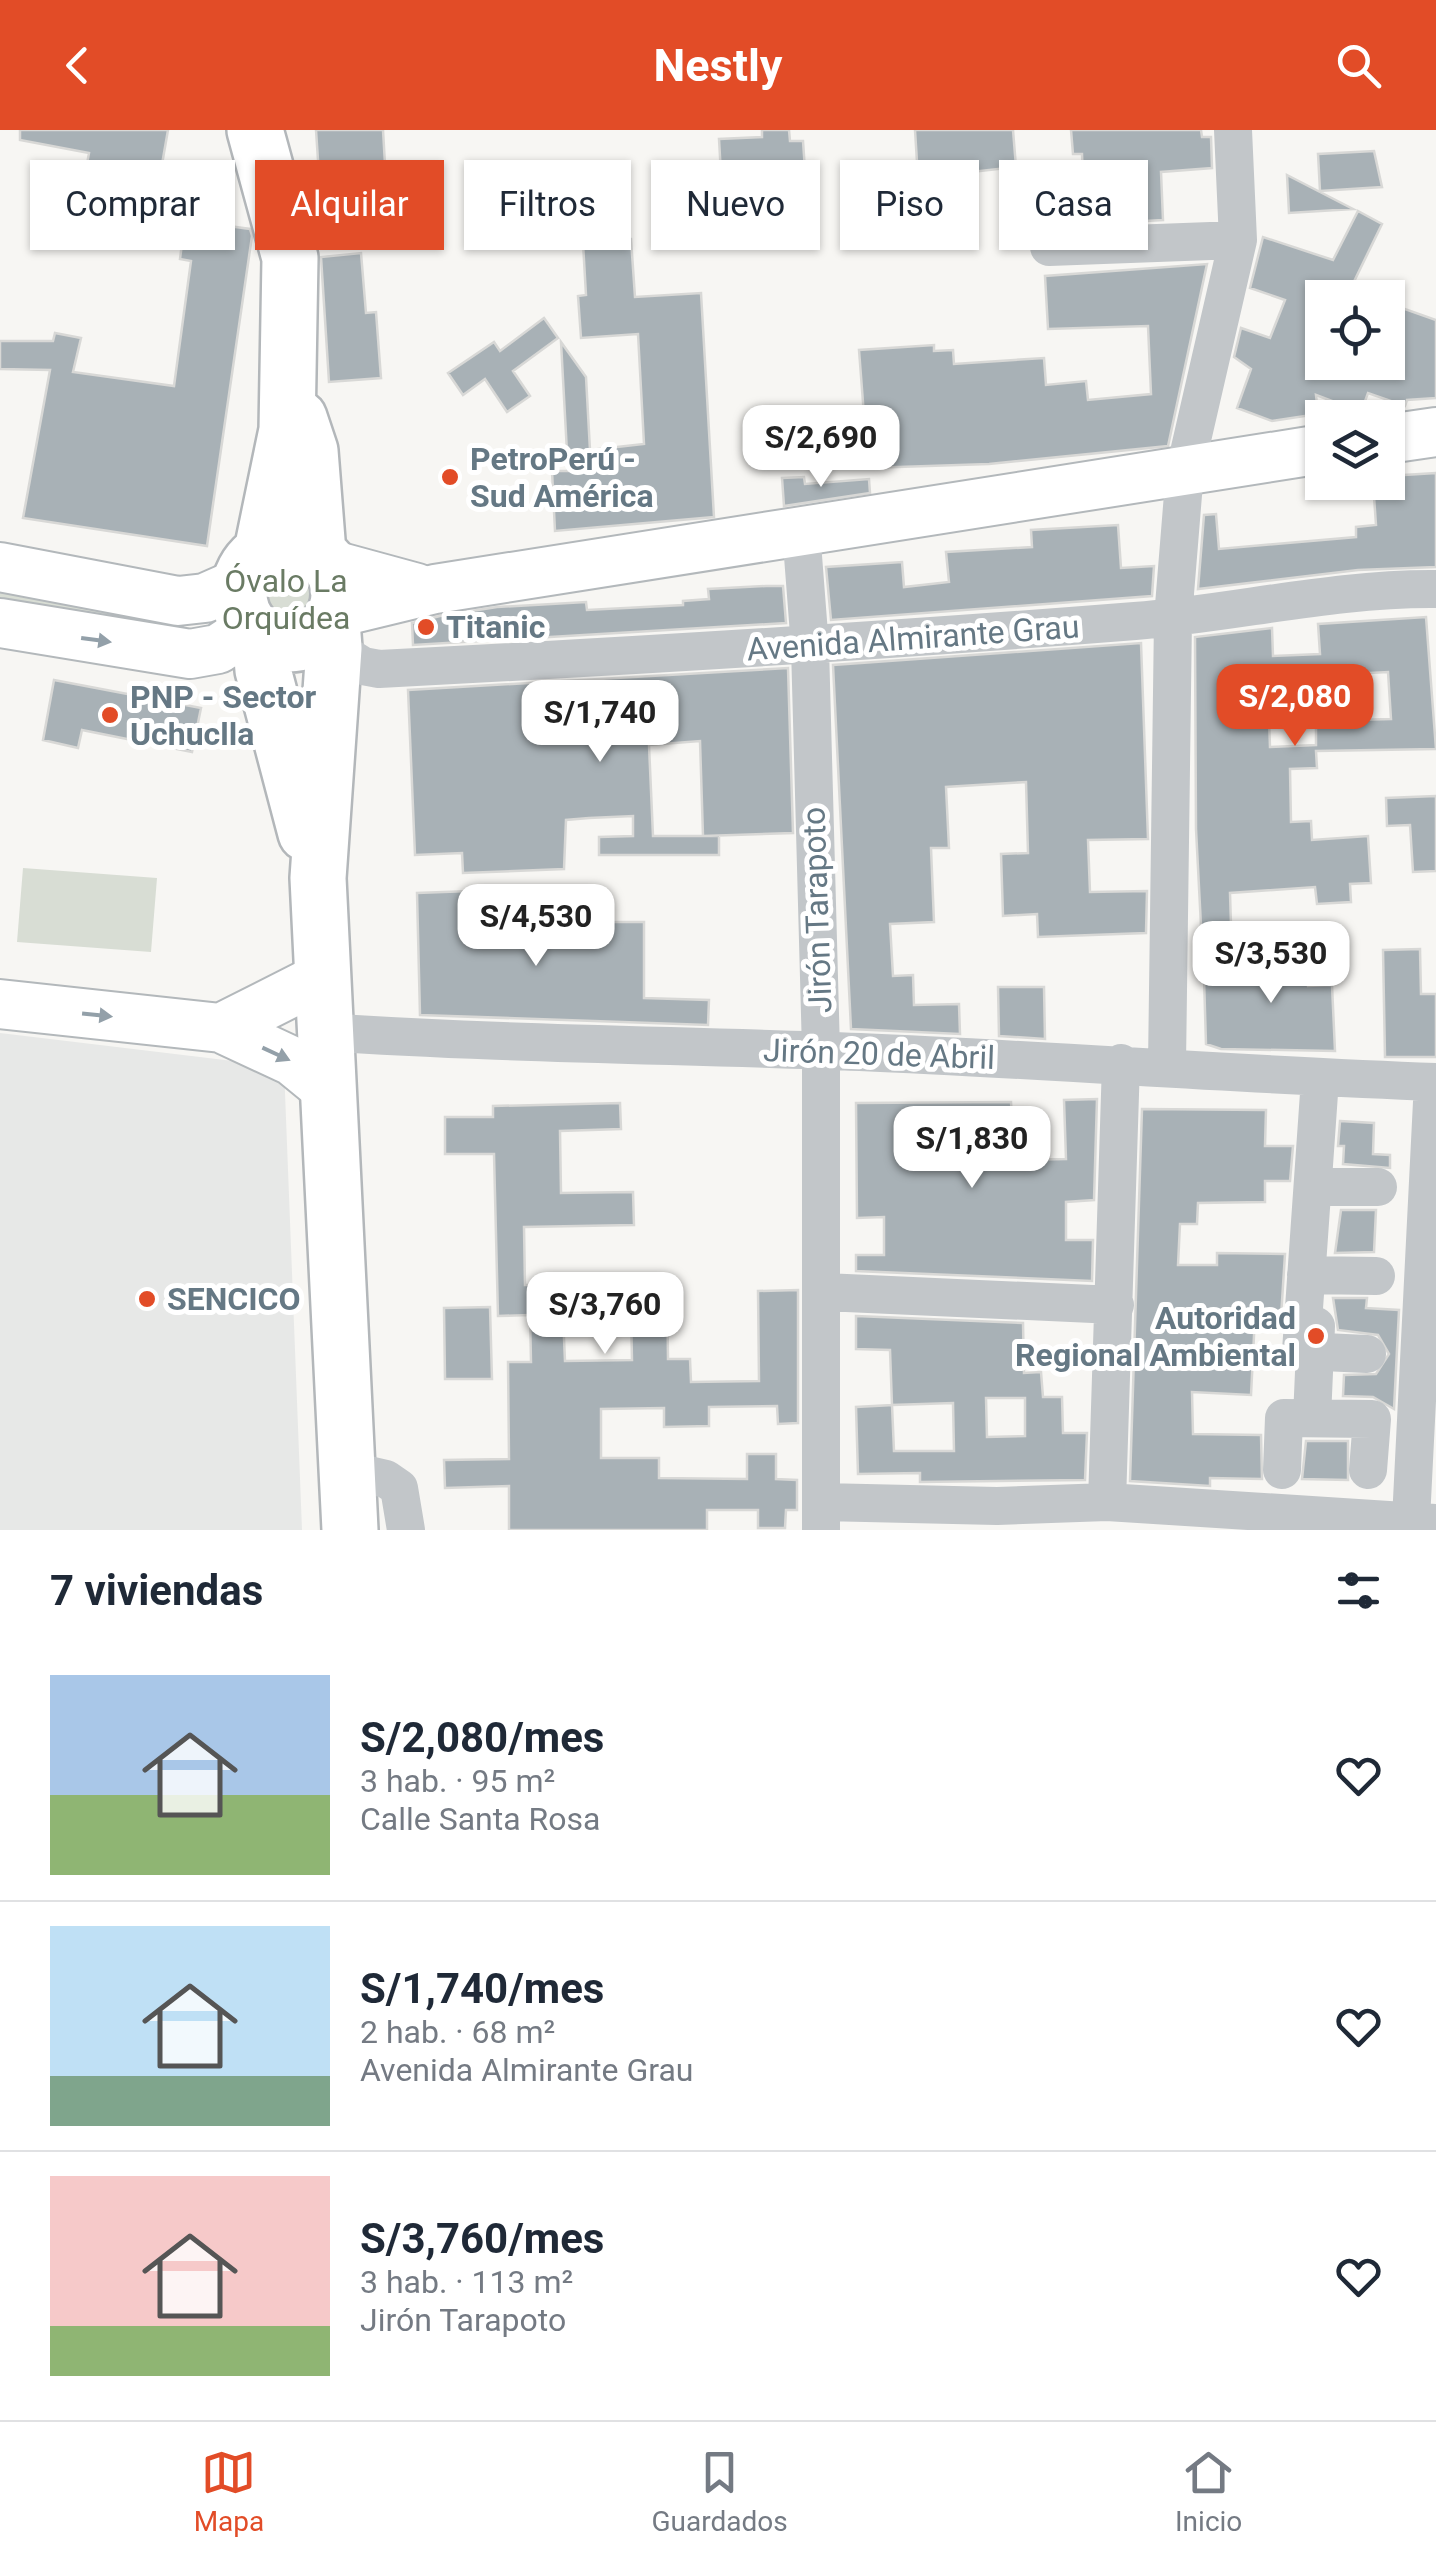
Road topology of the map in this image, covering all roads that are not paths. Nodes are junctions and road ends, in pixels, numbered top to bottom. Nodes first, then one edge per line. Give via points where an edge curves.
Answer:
1 (256, 130) edge
2 (1237, 134) edge
3 (1238, 240) junction
4 (1148, 243) edge
5 (289, 388) junction
6 (1436, 432) edge
7 (1405, 437) edge
8 (1305, 452) edge
9 (1185, 470) junction
10 (802, 530) junction
11 (0, 567) edge
12 (1436, 588) edge
13 (253, 599) junction
14 (330, 600) junction
15 (1174, 618) junction
16 (0, 623) edge
17 (810, 646) junction
18 (318, 878) junction
19 (320, 978) junction
20 (0, 1004) edge
21 (221, 1028) junction
22 (322, 1032) junction
23 (821, 1051) junction
24 (1121, 1063) junction
25 (1167, 1066) junction
26 (1320, 1079) junction
27 (1435, 1082) edge
28 (325, 1088) junction
29 (1334, 1140) dead end
30 (1318, 1187) junction
31 (1378, 1187) dead end
32 (1312, 1275) junction
33 (1376, 1276) dead end
34 (824, 1292) junction
35 (1114, 1305) junction
36 (1308, 1352) junction
37 (1367, 1354) dead end
38 (1426, 1359) edge
39 (1312, 1418) junction
40 (347, 1470) junction
41 (1282, 1470) dead end
42 (1368, 1470) dead end
43 (1107, 1502) junction
44 (821, 1516) edge
45 (997, 1518) edge
46 (1223, 1519) edge
47 (1423, 1521) edge
48 (350, 1530) edge
49 (406, 1530) edge

1 - 5 highway via 290,258
2 - 3 street
3 - 4 street
3 - 9 street
5 - 13 highway via 287,430
5 - 14 highway via 310,450
6 - 7 main road
8 - 9 main road
9 - 10 main road
9 - 15 street
10 - 14 main road
10 - 17 street, Jirón Tarapoto
11 - 13 main road via 178,601
12 - 15 street, Avenida Almirante Grau
13 - 14 highway via 291,645 321,633
13 - 14 highway via 280,544 300,544
16 -> 13 main road via 190,654 218,648
13 - 18 highway via 264,670
14 - 17 street, Avenida Almirante Grau via 362,666 379,669
14 - 18 highway
15 - 17 street, Avenida Almirante Grau
15 - 25 street
17 - 23 street, Jirón Tarapoto
18 - 19 highway
19 - 21 main road
19 - 22 highway
20 -> 21 main road
21 -> 28 main road via 292,1061
22 - 23 street, Jirón 20 de Abril
22 - 28 highway
23 - 24 street, Jirón 20 de Abril
23 - 34 street, Jirón Tarapoto
24 - 25 street, Jirón 20 de Abril
24 - 35 street
25 - 26 street, Jirón 20 de Abril
26 - 27 street, Jirón 20 de Abril
26 - 30 street
27 - 38 street
28 - 40 highway
29 - 30 street via 1327,1140
30 - 31 street
30 - 32 street
32 - 33 street
32 - 36 street
34 - 35 street
34 - 44 street, Jirón Tarapoto
35 - 43 street
36 - 37 street
36 - 39 street
38 - 47 street
39 - 41 street via 1284,1418
39 - 42 street via 1372,1419
40 - 48 highway
40 - 49 street via 399,1488
43 - 45 street
43 - 46 street
44 - 45 street
46 - 47 street

